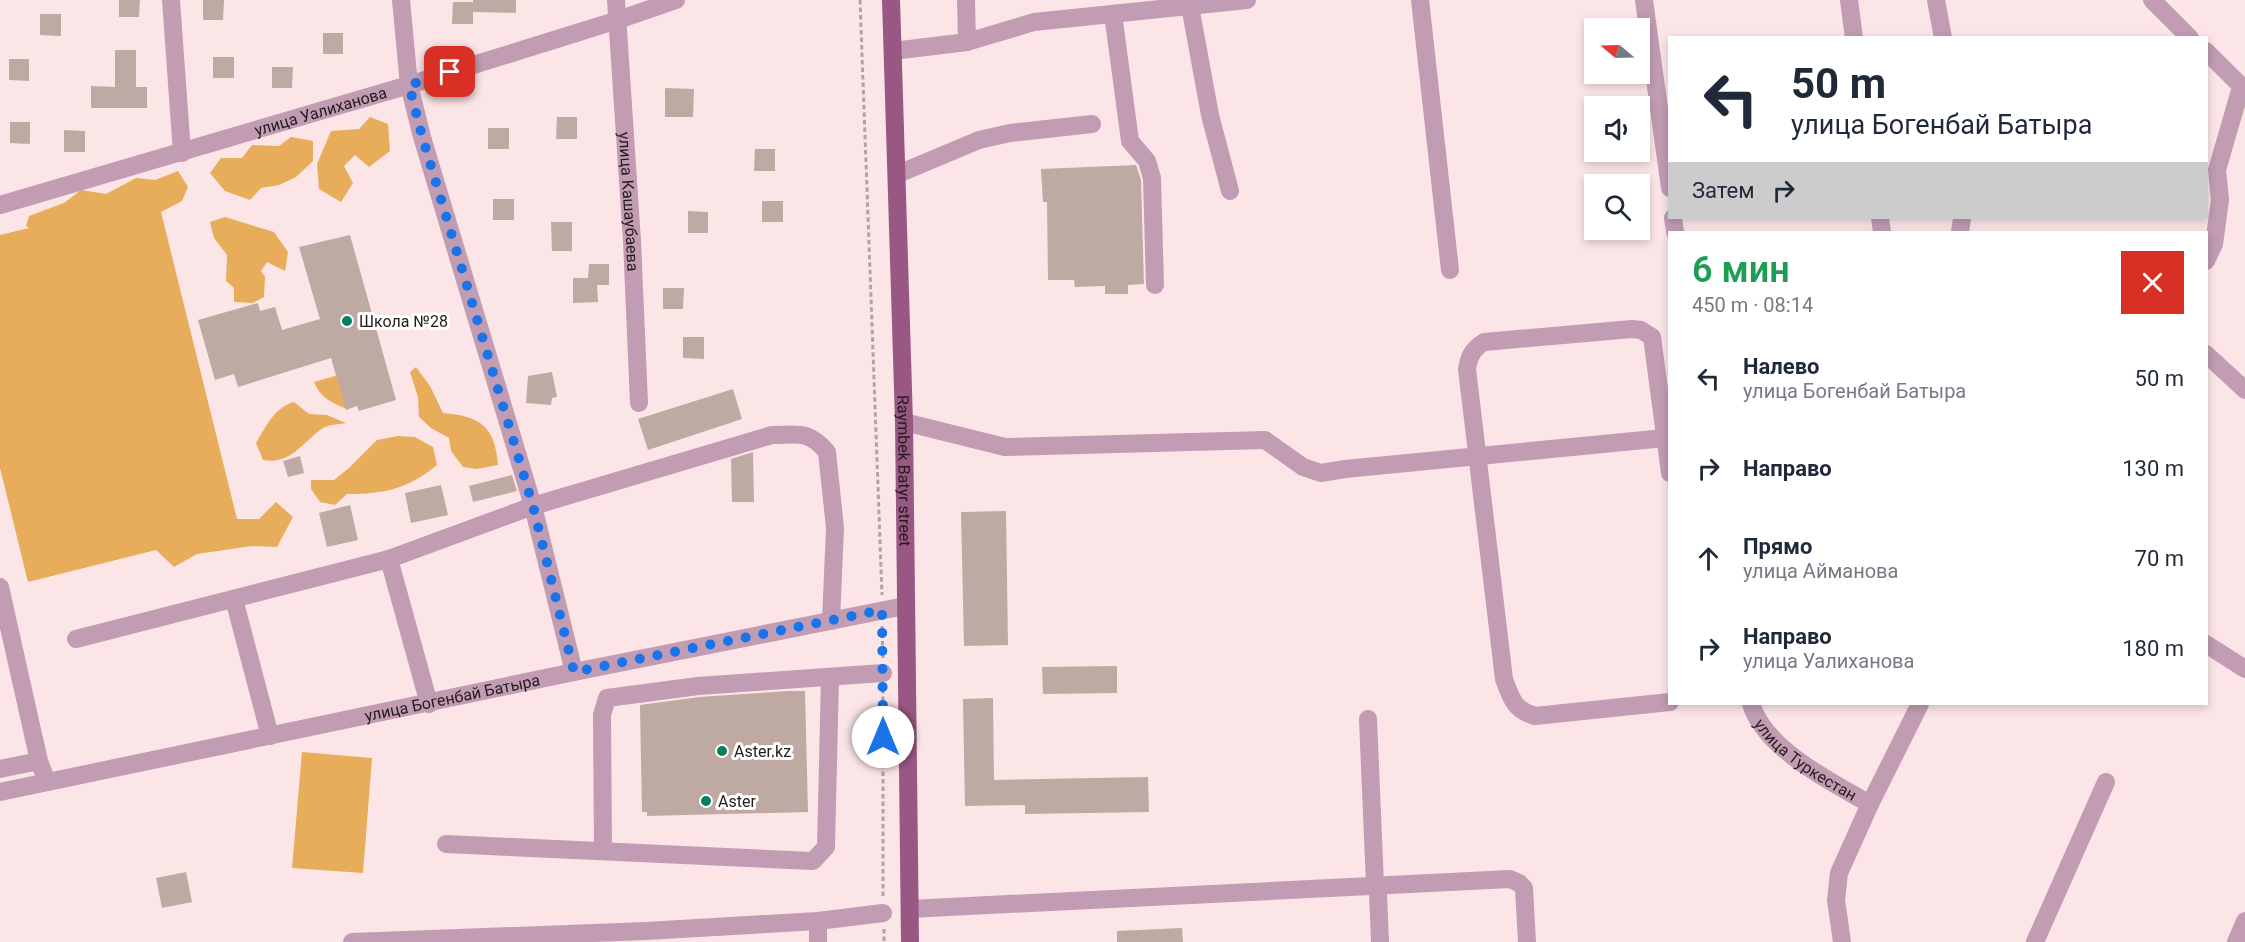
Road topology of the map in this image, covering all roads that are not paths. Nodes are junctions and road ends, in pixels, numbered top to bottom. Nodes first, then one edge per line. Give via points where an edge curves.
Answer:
1 (171, 0) edge
2 (401, 0) edge
3 (616, 0) edge
4 (676, 0) edge
5 (891, 0) edge
6 (966, 0) edge
7 (1247, 0) edge
8 (1420, 0) edge
9 (1644, 0) edge
10 (1849, 0) edge
11 (1936, 0) edge
12 (2152, 0) edge
13 (1190, 6) junction
14 (1113, 14) junction
15 (618, 20) junction
16 (1854, 36) edge
17 (1943, 36) edge
18 (2188, 36) edge
19 (967, 42) junction
20 (893, 51) junction
21 (2208, 53) edge
22 (409, 85) junction
23 (2245, 88) edge
24 (1092, 124) dead end
25 (182, 153) junction
26 (898, 174) junction
27 (1668, 174) edge
28 (1230, 191) dead end
29 (0, 206) edge
30 (2208, 257) edge
31 (1450, 270) dead end
32 (1155, 285) dead end
33 (2208, 356) edge
34 (2245, 390) edge
35 (639, 403) dead end
36 (904, 422) junction
37 (1665, 438) junction
38 (1478, 456) junction
39 (1668, 459) edge
40 (533, 506) junction
41 (389, 559) junction
42 (0, 587) edge
43 (234, 599) junction
44 (905, 606) junction
45 (831, 621) junction
46 (76, 639) dead end
47 (2208, 645) edge
48 (2245, 669) edge
49 (574, 672) junction
50 (883, 673) road end
51 (830, 677) junction
52 (1668, 702) edge
53 (429, 704) junction
54 (1751, 705) edge
55 (1920, 705) edge
56 (1368, 719) dead end
57 (270, 736) junction
58 (39, 761) junction
59 (0, 769) edge
60 (46, 782) junction
61 (2106, 782) dead end
62 (0, 792) edge
63 (1870, 804) junction
64 (446, 844) dead end
65 (603, 851) junction
66 (1375, 885) junction
67 (910, 909) junction
68 (883, 913) road end
69 (818, 921) junction
70 (2245, 921) edge
71 (646, 936) edge
72 (611, 937) edge
73 (352, 942) edge
74 (818, 942) edge
75 (910, 942) edge
76 (1380, 942) edge
77 (1527, 942) edge
78 (1842, 942) edge
79 (2035, 942) edge
80 (2235, 942) edge

1 - 25 street
2 - 22 street
3 - 15 street, улица Кашаубаева
4 - 15 street, улица Уалиханова
5 - 20 main road, Raymbek Batyr street
6 - 19 street
7 - 13 street
8 - 31 street
9 - 27 street
10 - 16 street
11 - 17 street
12 - 18 street
13 - 14 street
13 - 28 street via 1210,115
14 - 19 street via 1034,22
14 - 32 street via 1130,141 1146,161 1152,178
15 - 22 street, улица Уалиханова
15 - 35 street, улица Кашаубаева
19 - 20 street
20 - 26 main road, Raymbek Batyr street
21 - 23 street
22 - 25 street, улица Уалиханова
22 - 40 street
23 - 30 street via 2239,94 2217,170 2220,200 2214,244
24 - 26 street via 979,140
25 - 29 street, улица Уалиханова
26 - 36 main road, Raymbek Batyr street
33 - 34 street
36 - 38 street via 1005,447 1265,440 1303,467 1321,473
36 - 44 main road, Raymbek Batyr street
37 - 38 street
37 - 38 street via 1652,337 1641,330 1484,342 1475,348 1467,369
37 - 39 street
38 - 52 street via 1504,679 1514,705 1534,716
40 - 41 street
40 - 45 street via 772,435 808,435 827,452 835,528
40 - 49 street
41 - 43 street
41 - 53 street
42 - 58 street
43 - 46 street
43 - 57 street
44 - 45 street, улица Богенбай Батыра
44 - 67 main road, Raymbek Batyr street
45 - 49 street, улица Богенбай Батыра
47 - 48 street
49 - 53 street, улица Богенбай Батыра
50 - 51 street
51 - 65 street via 698,686 607,698 602,715
51 - 65 street via 826,848 813,861
53 - 57 street, улица Богенбай Батыра
54 - 63 street, улица Туркестан via 1767,732 1807,768
55 - 63 street
56 - 66 street
57 - 60 street, улица Богенбай Батыра
58 - 59 street
58 - 60 street
60 - 62 street, улица Богенбай Батыра
61 - 79 street
63 - 78 street via 1839,873 1836,900
64 - 65 street
66 - 67 street
66 - 76 street
66 - 77 street via 1510,879 1524,888
67 - 75 main road, Raymbek Batyr street
68 - 69 street
69 - 71 street
69 - 74 street
70 - 80 street
71 - 72 street
72 - 73 street

